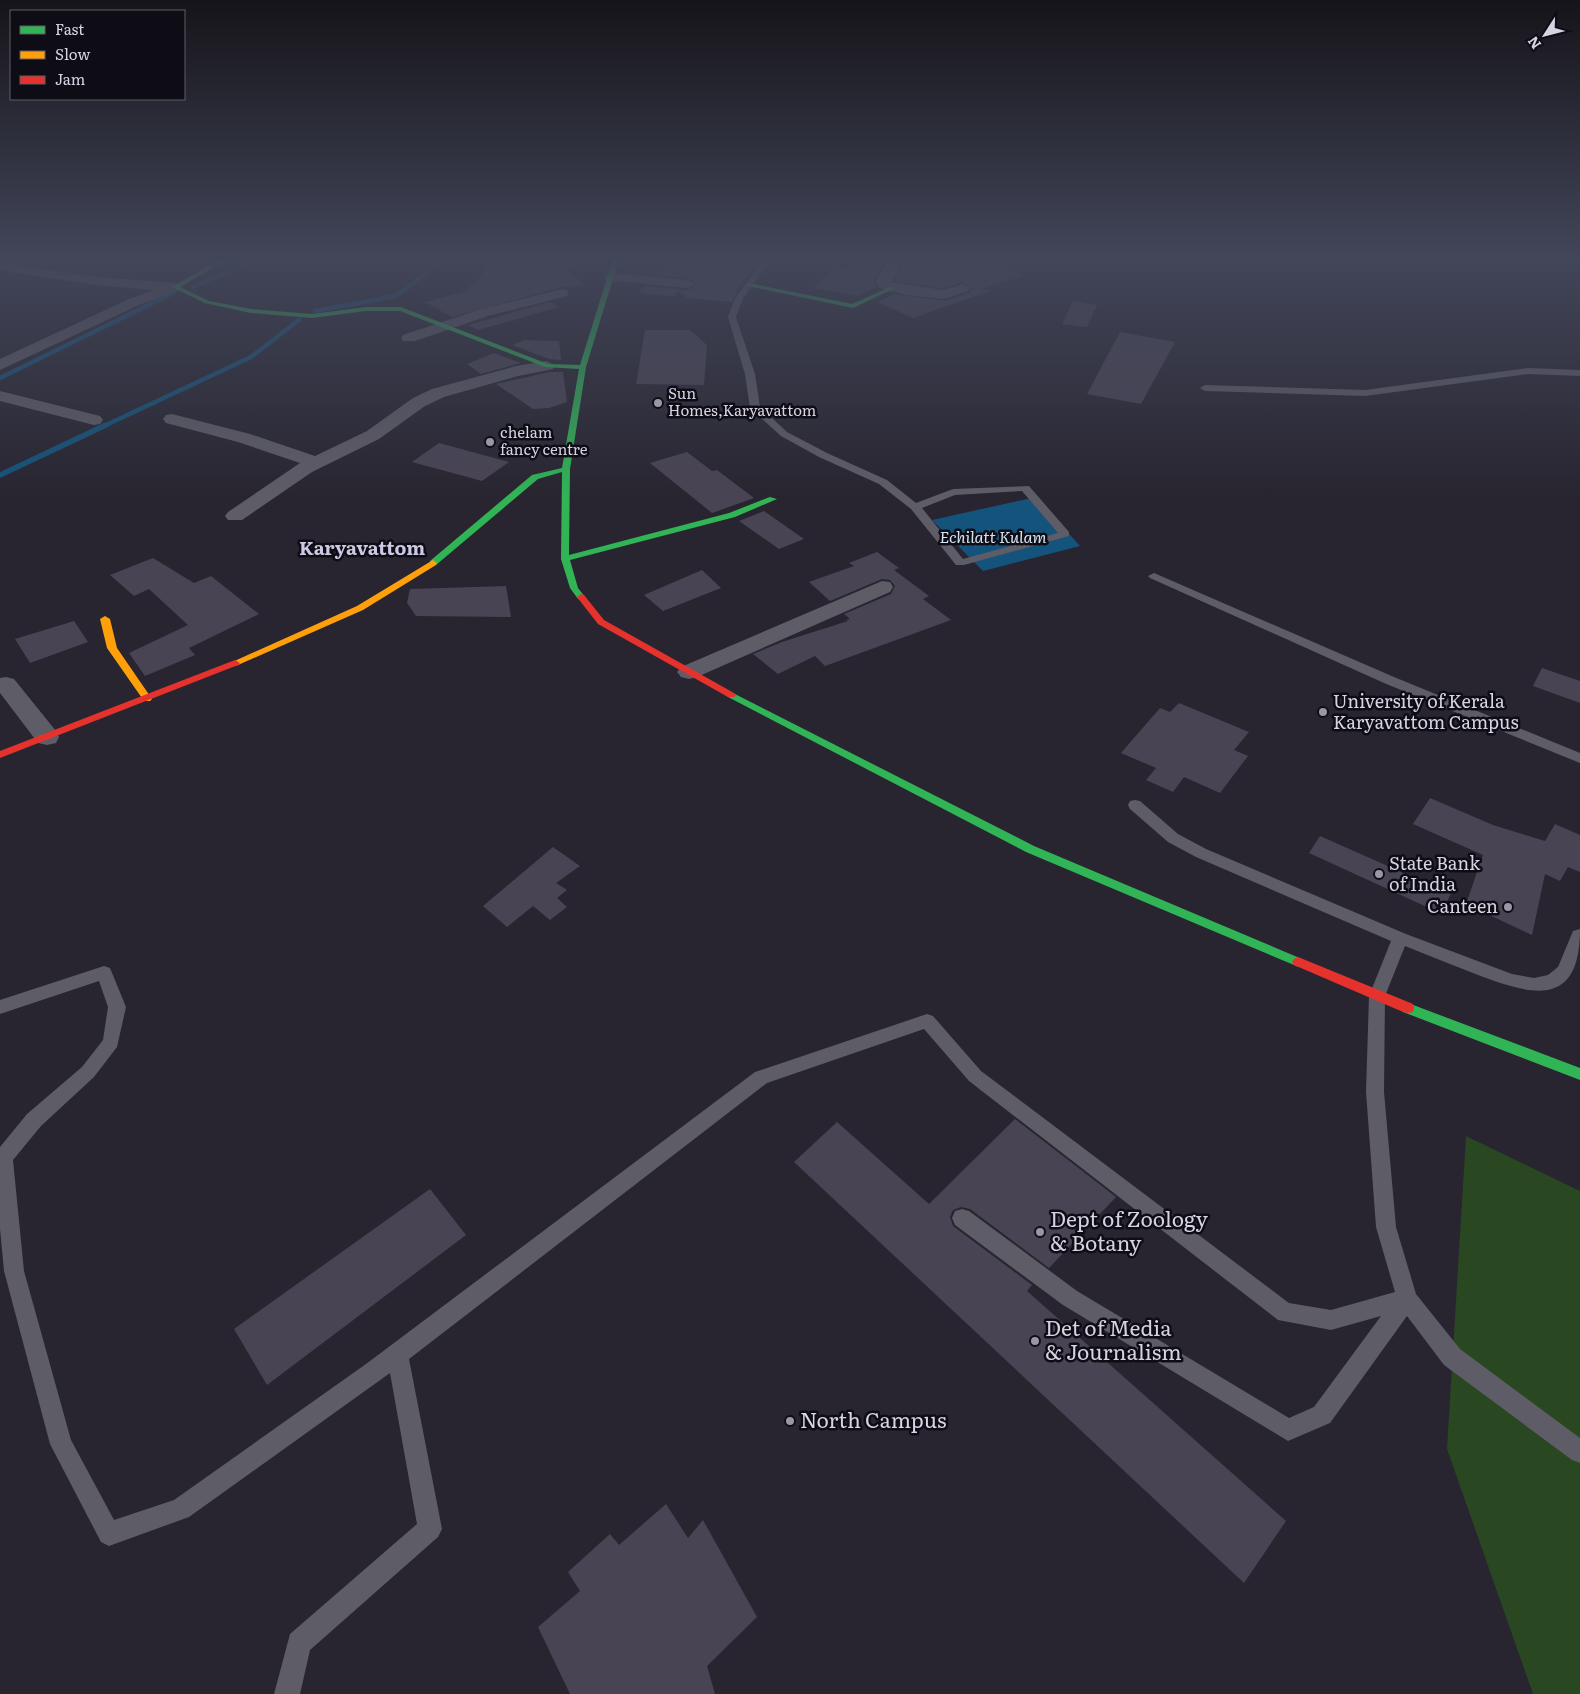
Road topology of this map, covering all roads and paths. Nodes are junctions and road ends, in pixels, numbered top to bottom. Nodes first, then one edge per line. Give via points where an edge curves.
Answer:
1 (57, 338) edge
2 (477, 338) edge
3 (592, 338) edge
4 (739, 338) edge
5 (0, 365) edge
6 (547, 366) junction
7 (583, 368) junction
8 (1580, 374) edge
9 (1205, 388) dead end
10 (0, 396) edge
11 (172, 419) dead end
12 (94, 420) dead end
13 (315, 462) junction
14 (566, 469) junction
15 (773, 499) dead end
16 (915, 507) junction
17 (235, 516) dead end
18 (565, 559) junction
19 (1154, 576) dead end
20 (882, 587) dead end
21 (105, 619) dead end
22 (689, 672) junction
23 (0, 686) edge
24 (147, 699) junction
25 (47, 737) junction
26 (0, 755) edge
27 (1580, 758) edge
28 (1135, 805) dead end
29 (1579, 935) edge
30 (1400, 938) junction
31 (1377, 996) junction
32 (0, 1007) edge
33 (1580, 1074) edge
34 (962, 1218) dead end
35 (1407, 1299) junction
36 (397, 1354) junction
37 (1580, 1452) edge
38 (287, 1694) edge

1 - 5 street
2 - 6 main road
3 - 7 main road
4 - 16 lane via 750,374 755,408 784,434 823,456 883,482
6 - 7 main road
6 - 13 street via 508,373 438,393 419,402 373,435
7 - 14 main road
8 - 9 lane via 1528,372 1365,393
10 - 12 street
11 - 13 street via 244,438
13 - 17 street
14 - 18 main road
14 - 24 main road via 535,476 434,563 360,608
15 - 18 main road via 732,515
16 - 16 lane via 953,492 1025,488 1065,534 960,563
18 - 22 main road via 574,588 601,622
19 - 27 lane via 1389,680
20 - 22 street
21 - 24 main road via 112,648
22 - 31 main road via 1030,849
23 - 25 street via 6,684
24 - 25 main road
25 - 26 main road
28 - 30 lane via 1173,838 1201,853
29 - 30 lane via 1565,971 1553,981 1534,985 1510,980
30 - 31 lane
31 - 33 main road
31 - 35 lane via 1375,1092 1386,1226
32 - 36 lane via 104,973 116,1007 111,1042 88,1072 34,1120 3,1158 14,1271 61,1444 110,1534 181,1509
34 - 35 lane via 1070,1298 1288,1430 1322,1415
35 - 36 lane via 1331,1320 1285,1313 975,1076 928,1021 761,1077
35 - 37 lane via 1452,1357
36 - 38 lane via 430,1529 299,1643

